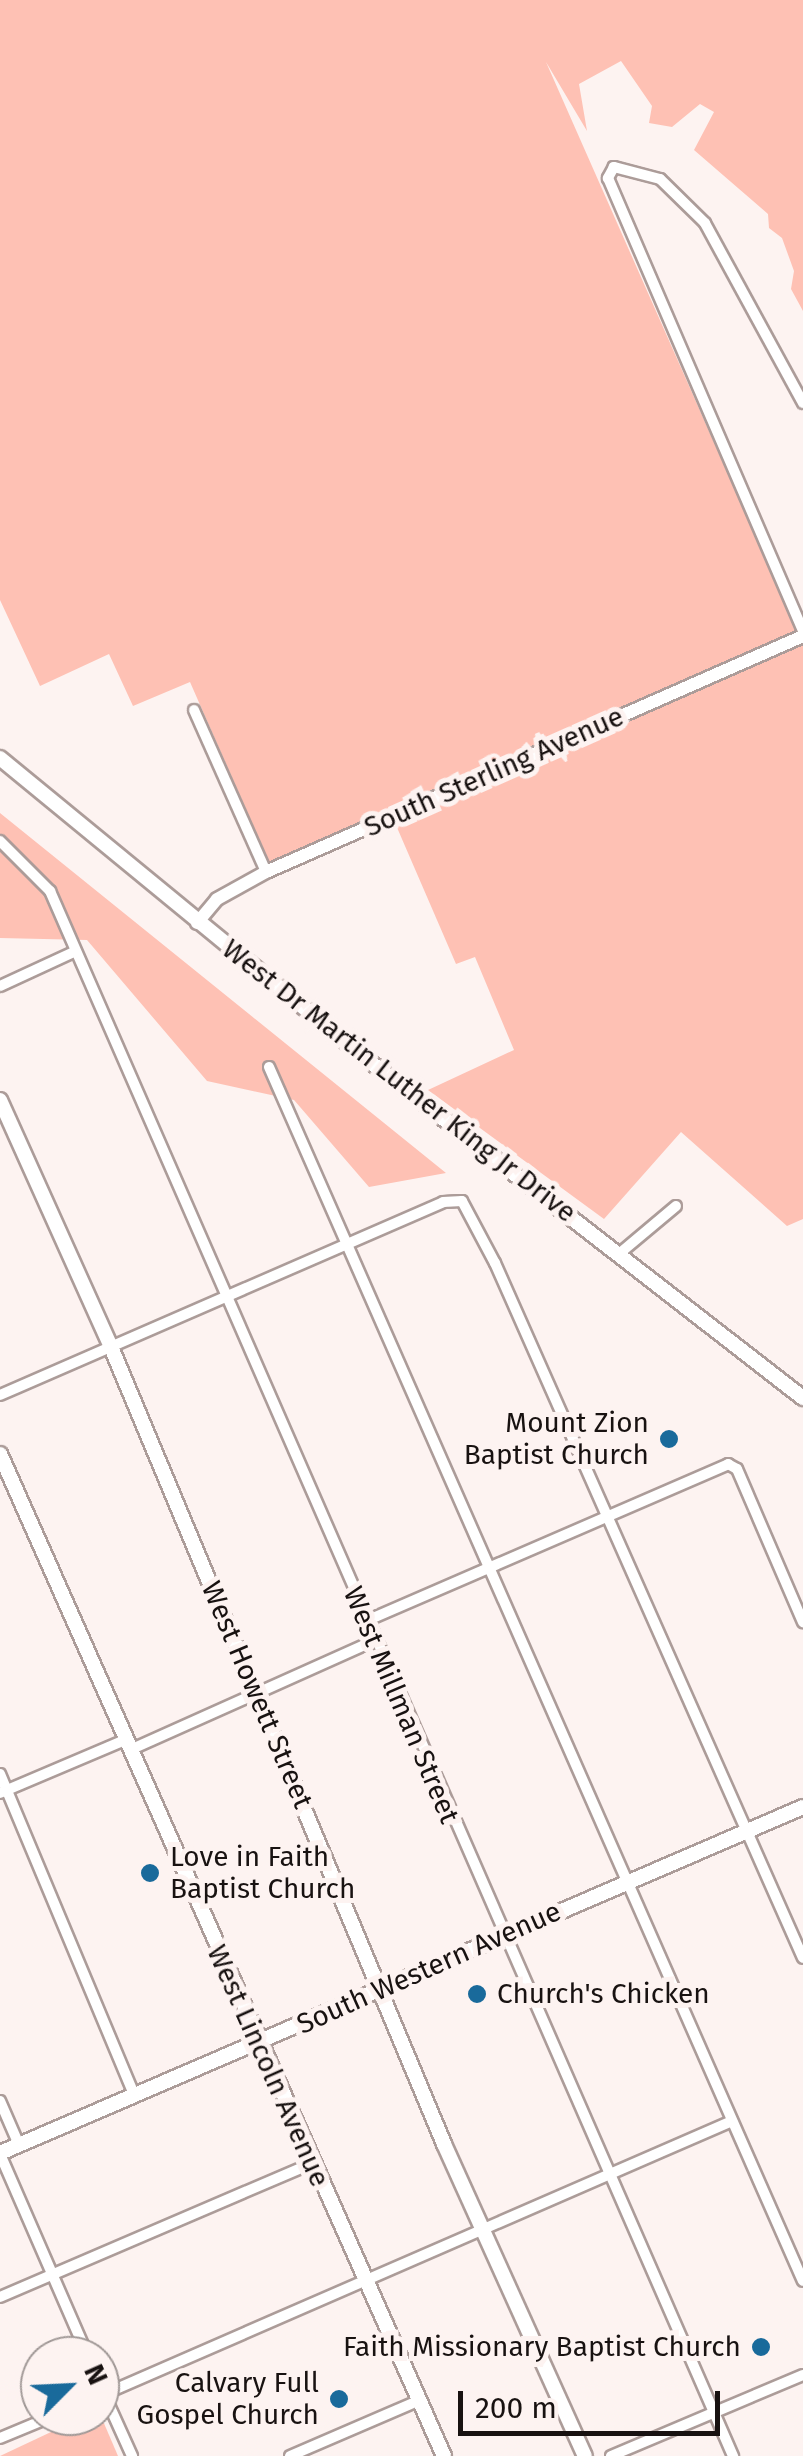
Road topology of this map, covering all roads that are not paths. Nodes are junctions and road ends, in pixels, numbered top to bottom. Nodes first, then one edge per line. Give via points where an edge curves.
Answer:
1 (803, 403) edge
2 (803, 634) edge
3 (194, 710) dead end
4 (0, 758) edge
5 (0, 841) edge
6 (266, 872) junction
7 (197, 924) junction
8 (74, 952) junction
9 (0, 986) edge
10 (269, 1066) dead end
11 (0, 1100) edge
12 (676, 1206) dead end
13 (351, 1244) junction
14 (620, 1253) junction
15 (228, 1295) junction
16 (111, 1348) junction
17 (0, 1395) edge
18 (803, 1398) edge
19 (0, 1454) edge
20 (609, 1516) junction
21 (492, 1565) junction
22 (366, 1621) junction
23 (803, 1622) edge
24 (374, 1641) junction
25 (257, 1693) junction
26 (130, 1744) junction
27 (0, 1774) edge
28 (4, 1791) edge
29 (803, 1807) edge
30 (748, 1832) junction
31 (626, 1882) junction
32 (501, 1937) junction
33 (803, 1958) edge
34 (382, 1987) junction
35 (256, 2044) junction
36 (135, 2096) junction
37 (0, 2101) edge
38 (732, 2121) junction
39 (20, 2145) junction
40 (0, 2153) edge
41 (312, 2163) junction
42 (608, 2174) junction
43 (483, 2228) junction
44 (53, 2275) junction
45 (364, 2280) junction
46 (803, 2281) edge
47 (0, 2297) edge
48 (79, 2336) edge
49 (803, 2374) edge
50 (120, 2384) edge
51 (418, 2400) junction
52 (713, 2412) junction
53 (120, 2431) edge
54 (132, 2456) edge
55 (290, 2456) edge
56 (444, 2456) edge
57 (586, 2456) edge
58 (611, 2456) edge
59 (733, 2456) edge

1 - 2 street via 705,223 660,179 614,168 608,178
2 - 6 street, South Sterling Avenue
3 - 6 street
4 - 7 main road, West Dr Martin Luther King Jr Drive
5 - 8 street, West Millman Street via 45,882
6 - 7 street, South Sterling Avenue via 216,900
7 - 14 main road, West Dr Martin Luther King Jr Drive
8 - 9 street
8 - 15 street, West Millman Street
10 - 13 street
11 - 16 main road, West Howett Street
12 - 14 street
13 - 15 street
13 - 20 street via 460,1200 474,1216
13 - 21 street
14 - 18 main road, West Dr Martin Luther King Jr Drive
15 - 16 street
15 - 22 street, West Millman Street
16 - 17 street
16 - 25 main road, West Howett Street
19 - 26 main road, West Lincoln Avenue
20 - 21 street
20 - 23 street via 733,1464
20 - 30 street
21 - 22 street
21 - 31 street
22 - 24 street, West Millman Street
24 - 25 street
24 - 32 street, West Millman Street
25 - 26 street
25 - 34 main road, West Howett Street
26 - 28 street
26 - 35 main road, West Lincoln Avenue
27 - 28 street
28 - 36 street
29 - 30 main road, South Western Avenue
30 - 31 main road, South Western Avenue
30 - 33 street
31 - 32 main road, South Western Avenue
31 - 38 street
32 - 34 main road, South Western Avenue
32 - 42 street, West Millman Street
34 - 35 main road, South Western Avenue
34 - 43 main road, West Howett Street
35 - 36 main road, South Western Avenue
35 - 41 main road, West Lincoln Avenue
36 - 39 main road, South Western Avenue
37 - 39 street
38 - 42 street
38 - 46 street
39 - 40 main road, South Western Avenue
40 - 44 street
41 - 44 street
41 - 45 main road, West Lincoln Avenue
42 - 43 street
42 - 52 street, West Millman Street
43 - 45 street
43 - 57 main road, West Howett Street
44 - 47 street
44 - 48 street
45 - 50 street
45 - 51 main road, West Lincoln Avenue
49 - 52 street
51 - 55 street
51 - 56 main road, West Lincoln Avenue
52 - 58 street
52 - 59 street, West Millman Street
53 - 54 street

